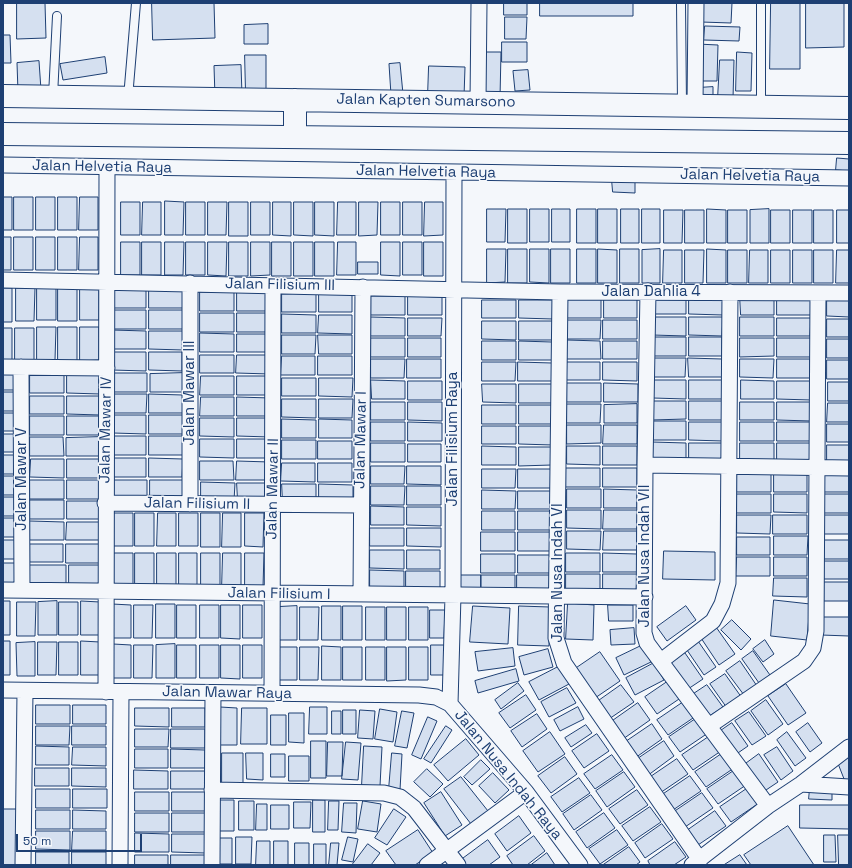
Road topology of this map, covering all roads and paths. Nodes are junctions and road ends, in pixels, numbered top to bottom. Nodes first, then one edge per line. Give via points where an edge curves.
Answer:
1 (136, 3) edge
2 (479, 3) edge
3 (681, 3) edge
4 (696, 3) edge
5 (761, 3) edge
6 (57, 16) dead end
7 (478, 95) junction
8 (3, 96) edge
9 (53, 97) junction
10 (128, 98) junction
11 (295, 100) junction
12 (688, 105) junction
13 (848, 105) edge
14 (762, 106) junction
15 (3, 134) edge
16 (295, 137) junction
17 (849, 143) edge
18 (3, 165) edge
19 (107, 168) junction
20 (454, 173) junction
21 (849, 178) edge
22 (3, 280) edge
23 (107, 281) junction
24 (190, 283) junction
25 (273, 285) junction
26 (363, 287) junction
27 (453, 288) junction
28 (648, 291) junction
29 (560, 292) junction
30 (730, 292) junction
31 (818, 293) junction
32 (849, 293) edge
33 (3, 367) edge
34 (22, 367) junction
35 (107, 368) junction
36 (644, 465) junction
37 (728, 467) junction
38 (818, 468) junction
39 (849, 468) edge
40 (105, 503) junction
41 (190, 504) junction
42 (274, 504) junction
43 (360, 505) junction
44 (3, 590) edge
45 (22, 590) junction
46 (105, 591) junction
47 (271, 594) junction
48 (361, 594) junction
49 (453, 595) junction
50 (557, 595) junction
51 (645, 597) junction
52 (661, 661) junction
53 (3, 690) edge
54 (25, 691) junction
55 (106, 692) junction
56 (121, 692) junction
57 (213, 693) junction
58 (272, 693) junction
59 (450, 704) junction
60 (709, 726) junction
61 (849, 747) edge
62 (801, 784) junction
63 (849, 787) edge
64 (212, 790) junction
65 (526, 792) junction
66 (768, 806) junction
67 (448, 851) junction
68 (696, 862) edge
69 (23, 865) edge
70 (120, 865) edge
71 (212, 865) edge
72 (427, 865) edge
73 (458, 865) edge
74 (580, 865) edge

1 - 10 lane
2 - 7 street
3 - 12 lane
4 - 12 street
5 - 14 lane
6 - 9 lane
7 - 11 highway, Jalan Kapten Sumarsono
7 - 12 highway, Jalan Kapten Sumarsono
8 - 9 highway, Jalan Kapten Sumarsono
9 - 10 highway, Jalan Kapten Sumarsono
10 - 11 highway, Jalan Kapten Sumarsono
11 - 16 highway
12 - 14 highway, Jalan Kapten Sumarsono
13 - 14 highway, Jalan Kapten Sumarsono
15 - 16 highway
16 - 17 highway
18 - 19 street, Jalan Helvetia Raya
19 - 20 street, Jalan Helvetia Raya
19 - 23 street, Jalan Mawar IV
20 - 21 street, Jalan Helvetia Raya
20 - 27 street, Jalan Filisium Raya
22 - 23 street, Jalan Filisium III
23 - 24 street, Jalan Filisium III
23 - 35 street, Jalan Mawar IV
24 - 25 street, Jalan Filisium III
24 - 41 street, Jalan Mawar III
25 - 26 street, Jalan Filisium III
25 - 42 street, Jalan Mawar II
26 - 27 street, Jalan Filisium III
26 - 43 street, Jalan Mawar I
27 - 29 street, Jalan Dahlia 4
27 - 49 street, Jalan Filisium Raya
28 - 29 street, Jalan Dahlia 4
28 - 30 street, Jalan Dahlia 4
28 - 36 street, Jalan Nusa Indah VII
29 - 50 street, Jalan Nusa Indah VI
30 - 31 street, Jalan Dahlia 4
30 - 37 street
31 - 32 street, Jalan Dahlia 4
31 - 38 street
33 - 34 street
34 - 35 street
34 - 45 street, Jalan Mawar V
35 - 40 street, Jalan Mawar IV
36 - 37 street
36 - 51 street, Jalan Nusa Indah VII
37 - 38 street
37 - 52 street via 728,583 722,604 713,622
38 - 39 street
38 - 60 street via 816,631 813,648 804,661
40 - 41 street, Jalan Filisium II
40 - 46 street, Jalan Mawar IV
41 - 42 street, Jalan Filisium II
42 - 43 street, Jalan Filisium II
42 - 47 street, Jalan Mawar II
43 - 48 street, Jalan Mawar I
44 - 45 street, Jalan Filisium I
45 - 46 street, Jalan Filisium I
46 - 47 street, Jalan Filisium I
46 - 55 street, Jalan Mawar IV
47 - 48 street, Jalan Filisium I
47 - 58 street, Jalan Mawar II
48 - 49 street, Jalan Filisium I
49 - 50 street, Jalan Filisium I
49 - 59 street, Jalan Filisium Raya
50 - 51 street, Jalan Filisium I
50 - 68 street, Jalan Nusa Indah VI via 556,638 564,663
51 - 52 street, Jalan Nusa Indah VII via 644,634 647,643
52 - 60 street, Jalan Nusa Indah VII
53 - 54 street, Jalan Mawar Raya
54 - 55 street, Jalan Mawar Raya
54 - 69 street
55 - 56 street, Jalan Mawar Raya
56 - 57 street, Jalan Mawar Raya
56 - 70 street
57 - 58 street, Jalan Mawar Raya
57 - 64 street
58 - 59 street, Jalan Mawar Raya via 419,695
59 - 65 street, Jalan Nusa Indah Raya
60 - 66 street, Jalan Nusa Indah VII
61 - 62 street
62 - 63 street
62 - 66 street
64 - 67 street via 400,796 414,808
64 - 71 street
65 - 67 street
65 - 74 street, Jalan Nusa Indah Raya
66 - 68 street
67 - 72 street
67 - 73 street

